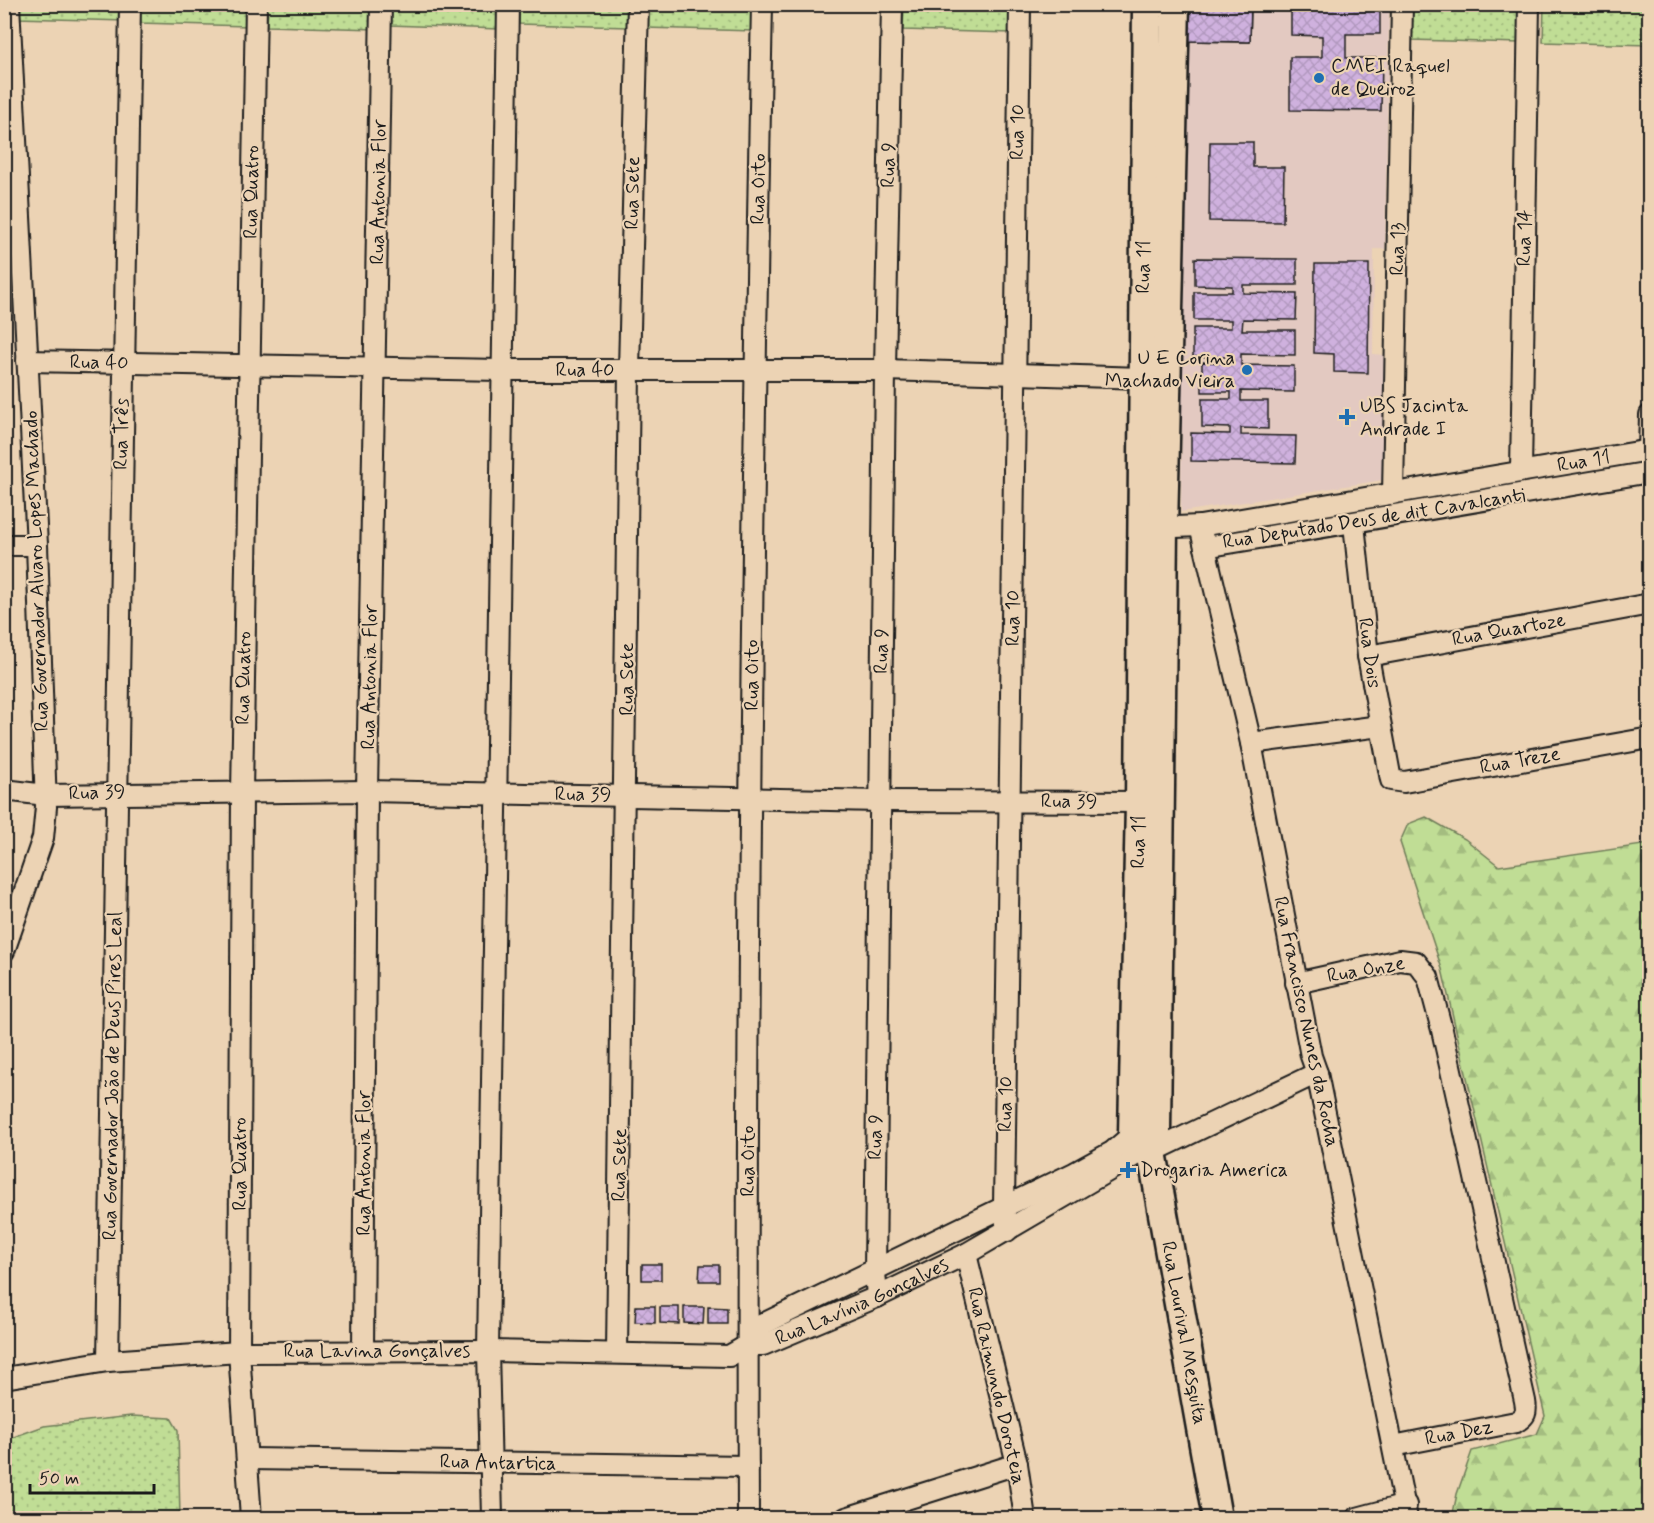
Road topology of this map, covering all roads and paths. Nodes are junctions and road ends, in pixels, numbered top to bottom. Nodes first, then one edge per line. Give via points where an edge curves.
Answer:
1 (9, 4) edge
2 (130, 4) edge
3 (256, 4) edge
4 (381, 4) edge
5 (508, 4) edge
6 (638, 4) edge
7 (762, 4) edge
8 (892, 4) edge
9 (1020, 4) edge
10 (1147, 4) edge
11 (1175, 4) edge
12 (1402, 4) edge
13 (1529, 4) edge
14 (8, 48) edge
15 (11, 190) edge
16 (27, 361) junction
17 (122, 363) junction
18 (248, 364) junction
19 (376, 367) junction
20 (501, 369) junction
21 (629, 370) junction
22 (755, 370) junction
23 (885, 370) junction
24 (1014, 376) junction
25 (1142, 378) junction
26 (1650, 415) edge
27 (1649, 450) edge
28 (1521, 471) junction
29 (1650, 472) edge
30 (1393, 494) junction
31 (1354, 524) junction
32 (1200, 526) junction
33 (1153, 528) junction
34 (37, 545) junction
35 (4, 546) edge
36 (1205, 548) junction
37 (1650, 604) edge
38 (1368, 656) junction
39 (1380, 726) junction
40 (1650, 738) edge
41 (1251, 743) junction
42 (1391, 780) joint
43 (4, 790) edge
44 (367, 791) junction
45 (118, 792) junction
46 (242, 792) junction
47 (498, 793) junction
48 (46, 795) junction
49 (626, 796) junction
50 (752, 798) junction
51 (881, 801) junction
52 (1012, 801) junction
53 (1150, 803) junction
54 (4, 951) edge
55 (1296, 982) junction
56 (1317, 1073) junction
57 (1148, 1140) junction
58 (1004, 1207) junction
59 (1006, 1232) junction
60 (966, 1254) junction
61 (875, 1272) junction
62 (877, 1296) junction
63 (748, 1345) junction
64 (363, 1350) junction
65 (488, 1351) junction
66 (239, 1352) junction
67 (617, 1353) junction
68 (108, 1361) junction
69 (4, 1378) edge
70 (1524, 1417) joint
71 (1392, 1446) junction
72 (249, 1459) junction
73 (489, 1463) junction
74 (1017, 1464) junction
75 (748, 1466) junction
76 (1406, 1512) edge
77 (251, 1518) edge
78 (492, 1518) edge
79 (748, 1518) edge
80 (846, 1518) edge
81 (1025, 1518) edge
82 (1217, 1518) edge
83 (1357, 1518) edge

1 - 14 street, Rua Governador Alvaro Lopes Machado
2 - 17 street, Rua Três
3 - 18 street, Rua Quatro
4 - 19 street, Rua Antonia Flor
5 - 20 street
6 - 21 street, Rua Sete
7 - 22 street, Rua Oito
8 - 23 street, Rua 9
9 - 24 street, Rua 10
10 - 25 main road, Rua 11
11 - 33 main road, Rua 11
12 - 30 street, Rua 13
13 - 28 street, Rua 14
14 - 15 street, Rua Governador Alvaro Lopes Machado
15 - 16 street, Rua Governador Alvaro Lopes Machado
16 - 17 street, Rua 40
16 - 34 street, Rua Governador Alvaro Lopes Machado
17 - 18 street, Rua 40
17 - 45 street, Rua Três
18 - 19 street, Rua 40
18 - 46 street, Rua Quatro
19 - 20 street, Rua 40
19 - 44 street, Rua Antonia Flor
20 - 21 street, Rua 40
20 - 47 street
21 - 22 street, Rua 40
21 - 49 street, Rua Sete
22 - 23 street, Rua 40
22 - 50 street, Rua Oito
23 - 24 street, Rua 40
23 - 51 street, Rua 9
24 - 25 street, Rua 40
24 - 52 street, Rua 10
25 - 33 main road, Rua 11
26 - 27 street
27 - 28 street, Rua 11
28 - 30 street, Rua 11
29 - 31 street, Rua Deputado Deus de dit Cavalcanti
30 - 32 street, Rua 11
31 - 36 street, Rua Deputado Deus de dit Cavalcanti
31 - 38 street, Rua Dois
32 - 33 street, Rua 11
32 - 36 street, Rua Francisco Nunes da Rocha
33 - 53 main road, Rua 11
34 - 35 street
34 - 48 street, Rua Governador Alvaro Lopes Machado
36 - 41 street, Rua Francisco Nunes da Rocha
37 - 38 street, Rua Quartoze
38 - 39 street, Rua Dois
39 - 41 street
39 - 42 street, Rua Dois
40 - 42 street, Rua Treze via 1404,783
41 - 55 street, Rua Francisco Nunes da Rocha
43 - 48 street, Rua 39
44 - 46 street, Rua 39
44 - 47 street, Rua 39
44 - 64 street, Rua Antonia Flor
45 - 46 street, Rua 39
45 - 48 street, Rua 39
45 - 68 street, Rua Governador João de Deus Pires Leal
46 - 66 street, Rua Quatro
47 - 49 street, Rua 39
47 - 65 street
48 - 54 street, Rua Governador Alvaro Lopes Machado via 43,838
49 - 50 street, Rua 39
49 - 67 street, Rua Sete
50 - 51 street, Rua 39
50 - 63 street, Rua Oito
51 - 52 street, Rua 39
51 - 61 street, Rua 9
52 - 53 street, Rua 39
52 - 58 street, Rua 10
53 - 57 main road, Rua 11
55 - 56 street, Rua Francisco Nunes da Rocha
55 - 70 street, Rua Onze via 1400,960 1416,962 1428,977 1525,1401
56 - 57 street, Rua Lavínia Gonçalves
56 - 71 street, Rua Francisco Nunes da Rocha
57 - 58 street, Rua Lavínia Gonçalves via 1112,1152
57 - 59 street, Rua Lavínia Gonçalves
57 - 82 main road, Rua Lourival Mesquita
58 - 59 street, Rua 10
58 - 61 street, Rua Lavínia Gonçalves
59 - 60 street, Rua Lavínia Gonçalves
60 - 62 street, Rua Lavínia Gonçalves
60 - 74 street, Rua Raimundo Doroteia
61 - 62 street, Rua 9
61 - 63 street, Rua Lavínia Gonçalves via 759,1326
62 - 63 street, Rua Lavínia Gonçalves via 763,1345
63 - 67 street, Rua Lavina Gonçalves via 729,1356
63 - 75 street, Rua Oito
64 - 65 street, Rua Lavina Gonçalves
64 - 66 street, Rua Lavina Gonçalves
65 - 67 street, Rua Lavina Gonçalves
65 - 73 street
66 - 68 street, Rua Lavina Gonçalves
66 - 72 street, Rua Quatro
68 - 69 street, Rua Lavina Gonçalves
70 - 71 street, Rua Dez via 1516,1422
71 - 76 street, Rua Francisco Nunes da Rocha
72 - 73 street, Rua Antartica
72 - 77 street, Rua Quatro
73 - 75 street, Rua Antartica
73 - 78 street
74 - 80 street
74 - 81 street, Rua Raimundo Doroteia
75 - 79 street, Rua Oito
76 - 83 street

